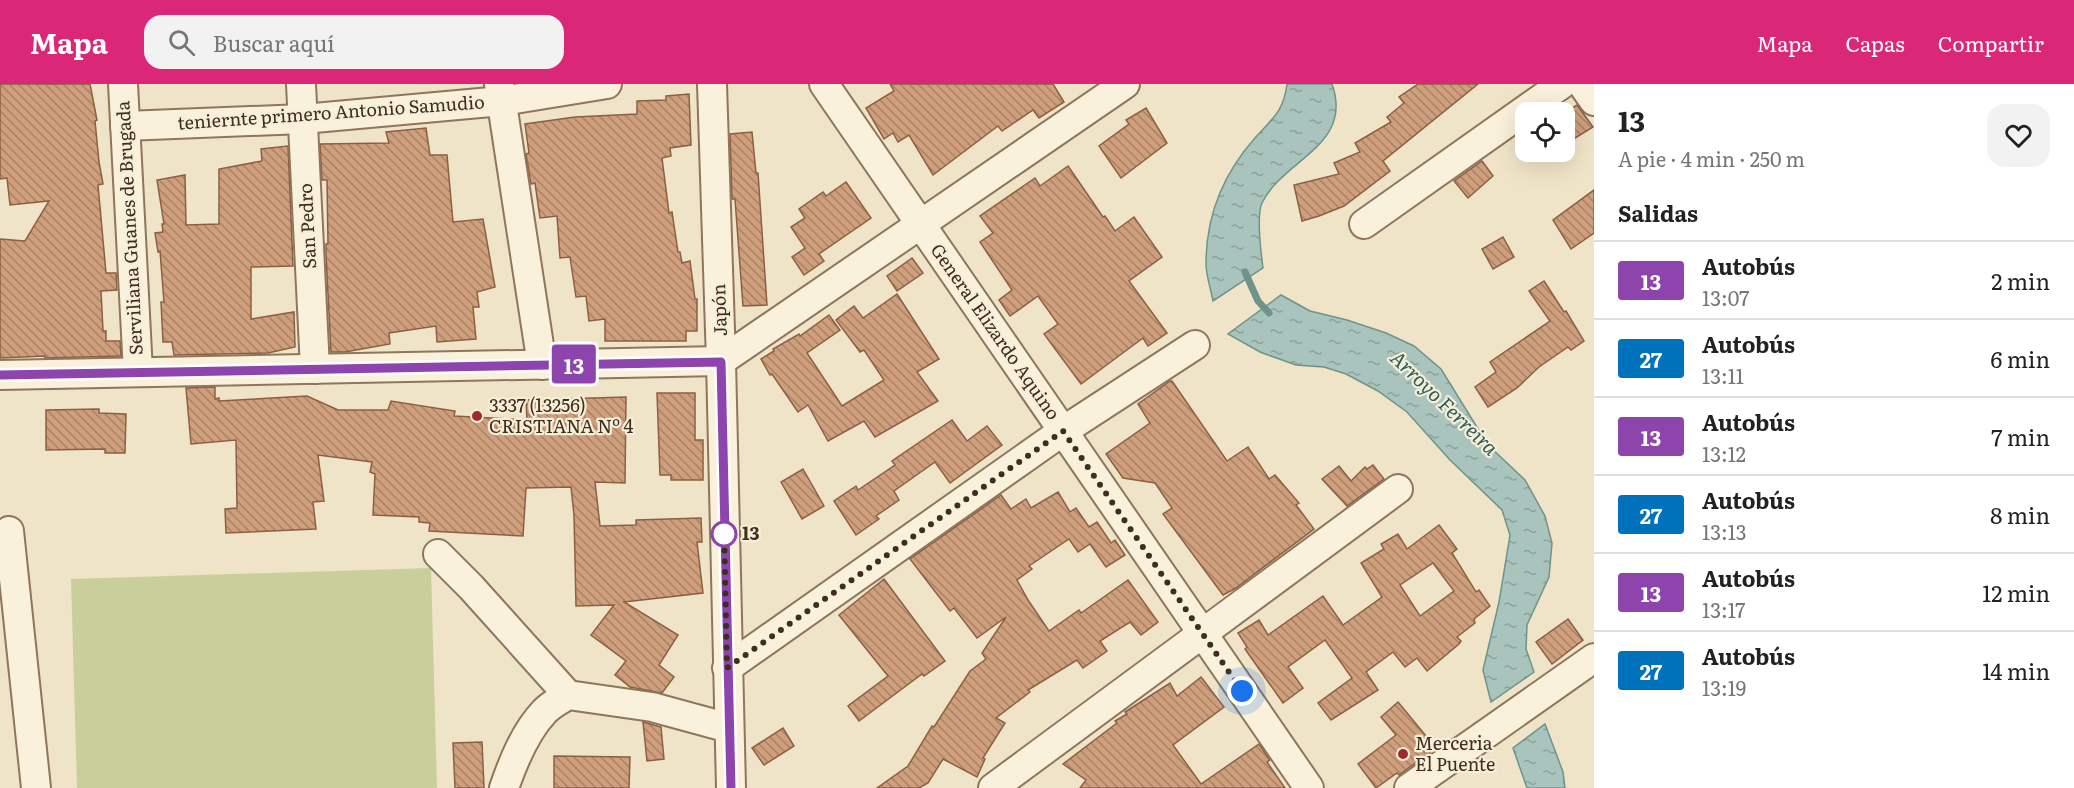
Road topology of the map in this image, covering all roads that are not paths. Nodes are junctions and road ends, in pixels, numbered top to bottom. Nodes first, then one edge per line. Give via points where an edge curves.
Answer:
1 (123, 84) edge
2 (300, 84) edge
3 (607, 84) edge
4 (712, 84) edge
5 (824, 84) edge
6 (1125, 84) edge
7 (1562, 84) edge
8 (1582, 84) edge
9 (501, 92) edge
10 (1594, 101) edge
11 (303, 119) junction
12 (125, 126) junction
13 (920, 224) junction
14 (1364, 224) dead end
15 (1194, 345) dead end
16 (721, 362) junction
17 (542, 365) junction
18 (315, 369) junction
19 (138, 372) junction
20 (0, 375) edge
21 (1063, 431) junction
22 (1398, 489) dead end
23 (9, 531) dead end
24 (438, 554) dead end
25 (1202, 633) junction
26 (1594, 658) edge
27 (727, 668) junction
28 (568, 695) junction
29 (729, 728) junction
30 (36, 788) edge
31 (504, 788) edge
32 (731, 788) edge
33 (993, 788) edge
34 (1309, 788) edge
35 (1409, 788) edge

1 - 12 street, Serviliana Guanes de Brugada
2 - 11 street, San Pedro
3 - 9 street, teniernte primero Antonio Samudio
4 - 16 street, Japón
5 - 13 street, General Elizardo Aquino
6 - 13 street
7 - 14 street
8 - 10 street
9 - 11 street, teniernte primero Antonio Samudio
9 - 17 street
11 - 12 street, teniernte primero Antonio Samudio
11 - 18 street, San Pedro
12 - 19 street, Serviliana Guanes de Brugada
13 - 16 street
13 - 21 street, General Elizardo Aquino
15 - 21 street
16 - 17 street
16 - 27 street, Japón
17 - 18 street
18 - 19 street
19 - 20 street
21 - 25 street, General Elizardo Aquino
21 - 27 street
22 - 25 street
23 - 30 street
24 - 28 street
25 - 33 street
25 - 34 street, General Elizardo Aquino
26 - 35 street
27 - 29 street, Japón
28 - 29 street via 652,707
28 - 31 street via 545,710 529,732
29 - 32 street, Japón

